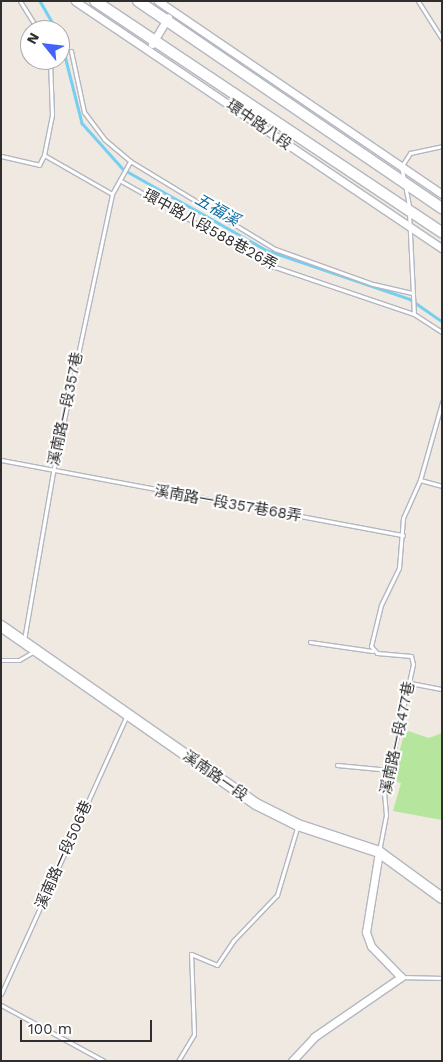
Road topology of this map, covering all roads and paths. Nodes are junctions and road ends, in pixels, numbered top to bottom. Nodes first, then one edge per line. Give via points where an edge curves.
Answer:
1 (20, 1) edge
2 (75, 1) edge
3 (95, 1) edge
4 (138, 1) edge
5 (158, 1) edge
6 (418, 1) edge
7 (169, 15) junction
8 (32, 20) edge
9 (156, 39) junction
10 (442, 39) edge
11 (150, 49) junction
12 (71, 51) dead end
13 (50, 70) edge
14 (442, 146) edge
15 (44, 155) junction
16 (1, 156) edge
17 (130, 162) junction
18 (401, 166) junction
19 (121, 180) junction
20 (405, 182) junction
21 (112, 194) junction
22 (442, 194) edge
23 (442, 208) edge
24 (409, 210) junction
25 (410, 228) junction
26 (442, 232) edge
27 (442, 249) edge
28 (412, 294) junction
29 (414, 314) junction
30 (442, 332) edge
31 (442, 402) edge
32 (1, 460) edge
33 (53, 472) junction
34 (420, 480) junction
35 (442, 486) edge
36 (404, 536) junction
37 (1, 626) edge
38 (23, 642) junction
39 (310, 642) dead end
40 (32, 652) junction
41 (372, 652) junction
42 (1, 660) edge
43 (410, 683) junction
44 (442, 689) edge
45 (127, 716) junction
46 (338, 765) dead end
47 (390, 770) junction
48 (298, 825) junction
49 (379, 852) junction
50 (442, 898) edge
51 (401, 977) junction
52 (442, 978) edge
53 (1, 994) edge
54 (1, 1005) edge
55 (104, 1061) edge
56 (178, 1061) edge
57 (292, 1061) edge

1 - 8 lane
2 - 11 street, 環中路八段
3 - 9 street, 環中路八段
4 - 7 street
5 - 7 street
6 - 10 lane
7 - 9 street
7 - 18 street
7 - 20 street
9 - 11 street
9 - 24 street, 環中路八段
11 - 25 street, 環中路八段
12 - 17 lane via 84,112 104,139
13 - 15 lane via 52,115
14 - 18 lane via 410,153
15 - 16 lane via 39,165
15 - 21 lane
17 - 19 lane, 溪南路一段357巷
17 - 28 lane via 275,249 373,284
18 - 20 lane
18 - 22 street
19 - 21 lane, 溪南路一段357巷
19 - 29 lane, 環中路八段588巷26弄 via 272,266
20 - 23 street
20 - 24 lane
21 - 33 lane, 溪南路一段357巷
24 - 25 lane
24 - 26 street, 環中路八段
25 - 27 street, 環中路八段
25 - 28 lane
28 - 29 lane
29 - 30 lane, 環中路八段588巷26弄
31 - 34 lane
32 - 33 lane, 溪南路一段357巷68弄
33 - 36 lane, 溪南路一段357巷68弄
33 - 38 lane, 溪南路一段357巷
34 - 35 lane
34 - 36 lane via 407,506
36 - 41 lane via 399,568 381,605
37 - 38 street, 溪南路一段
38 - 40 street, 溪南路一段
39 - 41 lane
40 - 42 lane via 19,660
40 - 45 street, 溪南路一段
41 - 43 lane, 溪南路一段477巷 via 411,656
43 - 44 lane
43 - 47 lane, 溪南路一段477巷
45 - 48 street, 溪南路一段 via 236,792
45 - 53 lane, 溪南路一段506巷
46 - 47 lane
47 - 49 lane, 溪南路一段477巷
48 - 49 street, 溪南路一段
48 - 56 lane via 277,894 233,941 217,965 191,954 194,1034
49 - 50 street, 溪南路一段
49 - 51 street via 366,932 371,946
51 - 52 lane
51 - 57 street via 314,1037
54 - 55 lane

